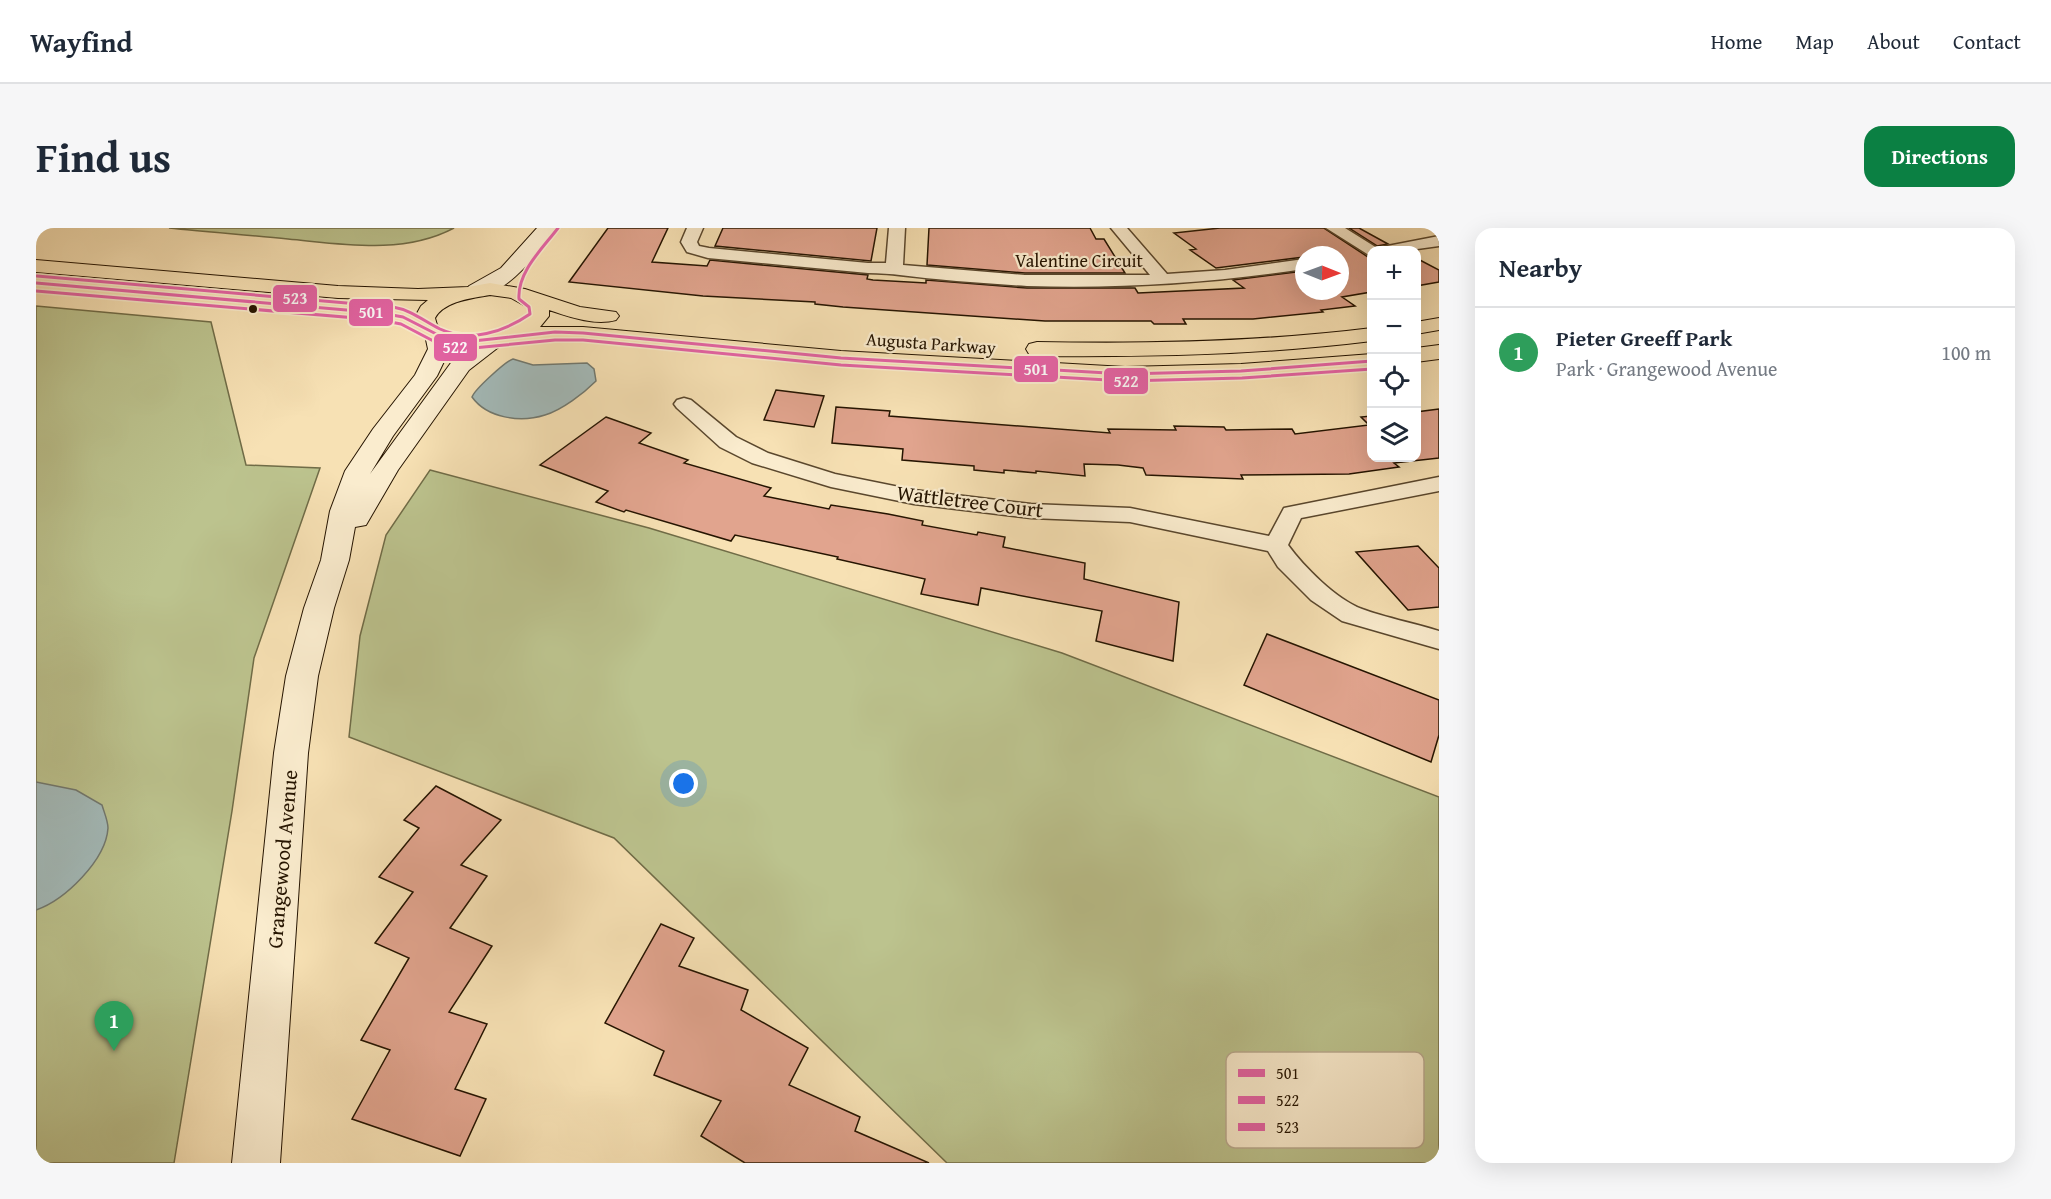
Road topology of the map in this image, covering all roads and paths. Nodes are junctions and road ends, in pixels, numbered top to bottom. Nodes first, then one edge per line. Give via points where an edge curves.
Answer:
1 (546, 228) edge
2 (568, 228) edge
3 (695, 228) edge
4 (897, 228) edge
5 (1119, 228) edge
6 (1334, 228) edge
7 (1439, 241) edge
8 (1408, 246) edge
9 (1367, 249) edge
10 (1367, 253) edge
11 (1350, 256) dead end
12 (1295, 265) edge
13 (36, 266) edge
14 (894, 268) junction
15 (1162, 279) junction
16 (36, 283) edge
17 (470, 292) junction
18 (527, 296) junction
19 (1439, 324) edge
20 (1421, 327) edge
21 (435, 334) junction
22 (1367, 334) edge
23 (501, 338) junction
24 (1439, 352) edge
25 (1421, 354) edge
26 (1367, 361) edge
27 (684, 404) dead end
28 (1439, 484) edge
29 (1276, 545) junction
30 (335, 560) junction
31 (1439, 640) edge
32 (256, 1163) edge

1 - 17 street via 508,274
2 - 18 street via 537,269
3 - 14 street, Valentine Circuit via 689,242 693,249 708,253
4 - 14 street
5 - 15 street
6 - 9 street
7 - 8 street
10 - 11 street
12 - 15 street, Valentine Circuit
13 - 17 main road via 338,292
14 - 15 street, Valentine Circuit via 1030,282
16 - 21 main road via 381,313 403,317
17 - 18 main road, Augusta Parkway via 503,290
17 - 21 main road via 429,310 426,326
18 - 22 main road, Augusta Parkway via 578,313 668,323 997,348 1179,349
18 - 23 main road via 536,303 537,318 530,326
19 - 20 main road
21 - 23 main road, Augusta Parkway via 464,342
21 - 30 street, Grangewood Avenue via 439,349 426,376 358,471 344,511
23 - 26 main road, Augusta Parkway via 583,333 842,358 1125,374 1241,371
23 - 30 street, Grangewood Avenue via 461,365 386,469
24 - 25 main road
27 - 29 street, Wattletree Court via 728,442 760,458 831,480 914,497 1031,511 1130,515
28 - 29 street via 1292,513
29 - 31 street via 1320,594 1351,615
30 - 32 street, Grangewood Avenue via 313,630 297,709

